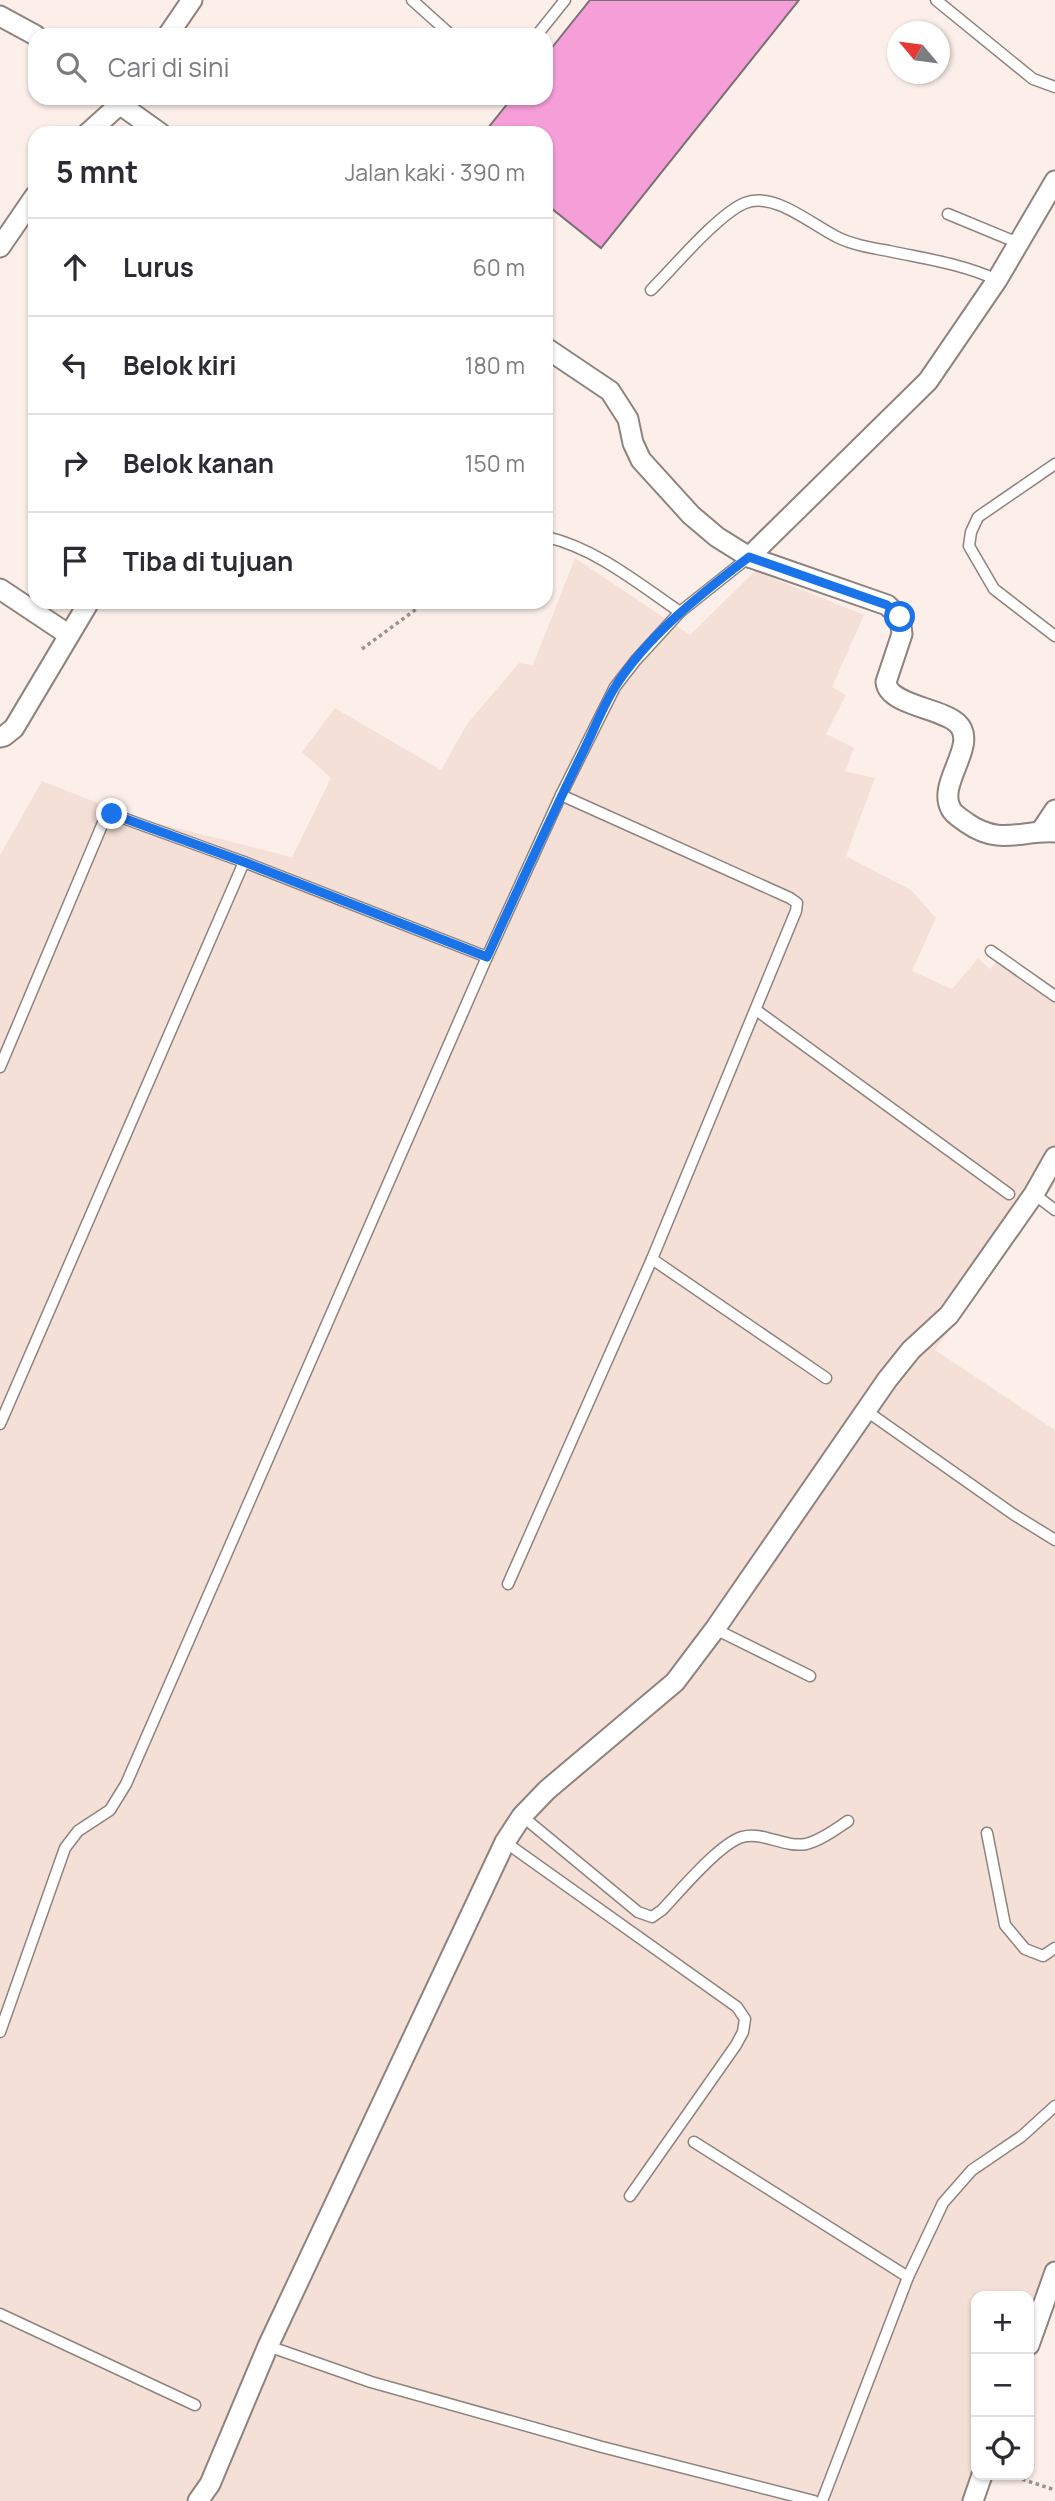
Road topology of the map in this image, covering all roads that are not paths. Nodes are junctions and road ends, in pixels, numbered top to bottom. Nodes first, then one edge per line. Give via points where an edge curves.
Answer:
1 (192, 0) edge
2 (412, 0) edge
3 (565, 0) edge
4 (936, 0) edge
5 (0, 16) edge
6 (173, 28) edge
7 (443, 28) edge
8 (543, 28) edge
9 (28, 31) edge
10 (1055, 87) edge
11 (114, 105) edge
12 (123, 105) edge
13 (95, 126) edge
14 (151, 126) edge
15 (1055, 181) edge
16 (28, 206) edge
17 (948, 214) dead end
18 (1018, 243) junction
19 (0, 247) edge
20 (997, 280) junction
21 (651, 290) dead end
22 (553, 353) edge
23 (1055, 464) edge
24 (553, 538) edge
25 (749, 557) junction
26 (0, 589) edge
27 (28, 608) edge
28 (30, 609) edge
29 (85, 609) edge
30 (680, 612) junction
31 (69, 635) junction
32 (1055, 636) edge
33 (0, 737) edge
34 (561, 795) junction
35 (1055, 810) edge
36 (1048, 832) edge
37 (244, 862) junction
38 (991, 951) dead end
39 (487, 957) junction
40 (1055, 996) edge
41 (756, 1010) junction
42 (0, 1067) edge
43 (1055, 1157) edge
44 (1009, 1194) dead end
45 (1034, 1194) junction
46 (1055, 1210) edge
47 (652, 1259) junction
48 (826, 1378) dead end
49 (865, 1410) junction
50 (0, 1424) edge
51 (1055, 1539) edge
52 (508, 1584) dead end
53 (715, 1629) junction
54 (810, 1676) dead end
55 (522, 1816) junction
56 (848, 1821) dead end
57 (987, 1833) dead end
58 (505, 1842) junction
59 (1055, 1948) edge
60 (3, 2016) edge
61 (0, 2032) edge
62 (1055, 2106) edge
63 (694, 2142) dead end
64 (630, 2196) dead end
65 (1055, 2272) edge
66 (908, 2277) junction
67 (0, 2314) edge
68 (1034, 2331) edge
69 (268, 2346) junction
70 (195, 2405) dead end
71 (980, 2480) edge
72 (198, 2501) edge
73 (814, 2501) edge
74 (822, 2501) edge
75 (973, 2501) edge

1 - 6 street
2 - 7 lane
3 - 8 lane
4 - 10 lane via 1033,79
5 - 9 street
11 - 13 street
12 - 14 street
15 - 18 street
16 - 19 street
17 - 18 lane
18 - 20 street
20 - 21 lane via 972,268 865,247 768,201 747,202 727,214
20 - 25 street via 928,381
22 - 25 street via 610,391 628,419 641,460 691,515
23 - 32 lane via 978,517 969,546 994,589
24 - 30 lane via 610,563
25 - 30 lane
25 - 36 street via 887,605 900,617 902,634 886,687 892,695 950,718 962,729 964,744 949,787 952,811 992,835
26 - 27 street
28 - 31 street
29 - 31 street
30 - 34 lane via 615,687
31 - 33 street via 14,728
34 - 39 lane
34 - 41 lane via 797,903
35 - 36 street
37 - 39 lane
37 - 42 lane via 118,815 105,818
37 - 50 lane
38 - 40 lane
39 - 60 lane via 127,1784 110,1810 78,1831 65,1848
41 - 44 lane
41 - 47 lane
43 - 45 street
45 - 46 lane
45 - 49 street via 949,1315 911,1350
47 - 48 lane
47 - 52 lane
49 - 51 lane
49 - 53 street
53 - 54 lane
53 - 55 street via 675,1682
55 - 56 lane via 638,1912 652,1917 738,1838 751,1835 807,1844
55 - 58 street
57 - 59 lane via 1005,1925 1025,1949 1042,1956
58 - 64 lane via 737,2007 745,2019 737,2045
58 - 69 street
60 - 61 lane
62 - 66 lane via 1022,2136 972,2170 943,2203
63 - 66 lane
65 - 68 street
66 - 74 lane
67 - 70 lane
69 - 72 street via 210,2484
69 - 73 lane via 371,2382
71 - 75 street

